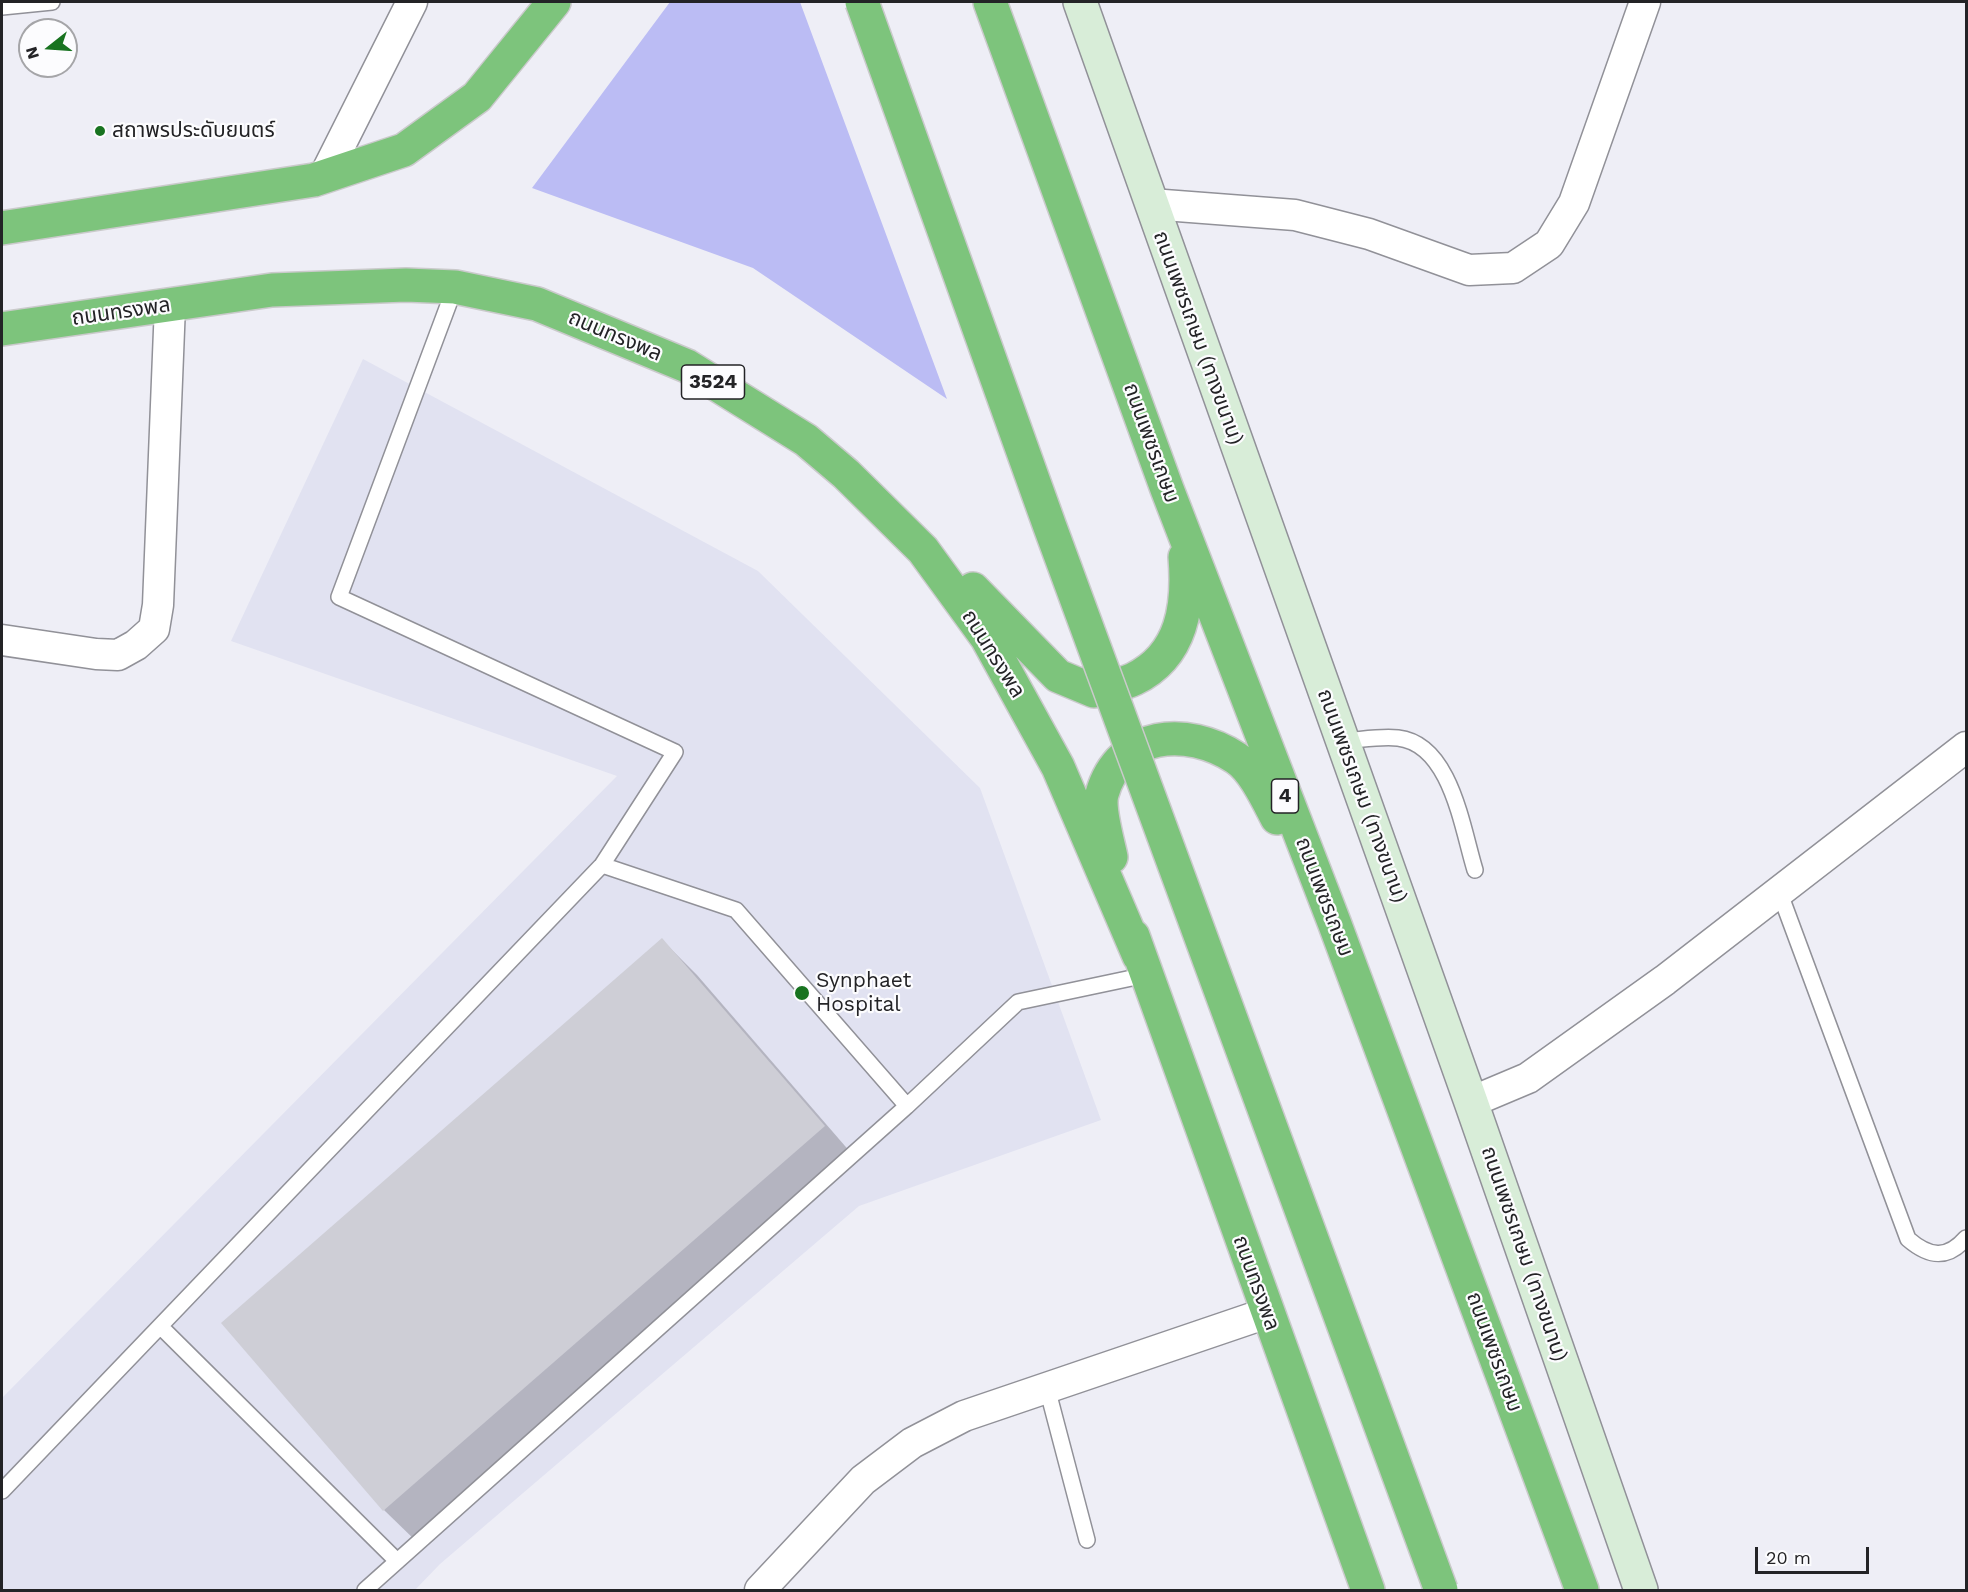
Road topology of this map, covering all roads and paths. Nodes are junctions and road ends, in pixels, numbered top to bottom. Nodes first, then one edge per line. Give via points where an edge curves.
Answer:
1 (52, 2) edge
2 (412, 2) edge
3 (554, 2) edge
4 (862, 2) edge
5 (990, 2) edge
6 (1080, 2) edge
7 (1645, 2) edge
8 (2, 8) edge
9 (324, 177) junction
10 (1150, 204) junction
11 (2, 228) edge
12 (455, 287) junction
13 (170, 305) junction
14 (2, 329) edge
15 (1167, 489) junction
16 (923, 550) junction
17 (2, 639) edge
18 (1342, 741) junction
19 (1966, 747) edge
20 (602, 865) junction
21 (1474, 870) dead end
22 (1779, 891) junction
23 (1334, 922) junction
24 (1142, 965) junction
25 (1471, 1102) junction
26 (907, 1106) junction
27 (1966, 1238) edge
28 (1267, 1313) junction
29 (160, 1326) junction
30 (1047, 1388) junction
31 (2, 1491) edge
32 (1087, 1540) dead end
33 (396, 1560) junction
34 (1361, 1589) edge
35 (365, 1590) edge
36 (760, 1590) edge
37 (1441, 1590) edge
38 (1582, 1590) edge
39 (1641, 1590) edge

1 - 8 lane
2 - 9 street
3 - 9 highway via 477,97 404,150
4 - 37 highway, bridge via 1054,538
5 - 15 highway, ถนนเพชรเกษม / 4
6 - 10 main road, ถนนเพชรเกษม (ทางขนาน)
7 - 10 street via 1574,203 1549,244 1513,268 1469,270 1369,234 1295,215
9 - 11 highway
10 - 18 main road, ถนนเพชรเกษม (ทางขนาน)
12 - 13 highway, ถนนทรงพล / 3524 via 272,290
12 - 16 highway, ถนนทรงพล / 3524 via 537,304 687,366 806,440
12 - 20 lane via 339,597 675,752
13 - 14 highway, ถนนทรงพล / 3524
13 - 17 street via 154,629 118,655
15 - 16 highway via 1185,555 1185,615 1172,645 1151,667 1134,679 1094,691 1058,676 956,571
15 - 23 highway, ถนนเพชรเกษม / 4
16 - 24 highway, ถนนทรงพล / 3524 via 987,638 1058,767
18 - 21 lane via 1398,738 1418,744 1434,757 1451,789
18 - 25 main road, ถนนเพชรเกษม (ทางขนาน)
19 - 22 street
20 - 26 lane via 736,910
20 - 29 lane
22 - 25 street via 1665,980 1528,1078
22 - 27 lane via 1908,1239 1921,1250 1939,1254 1956,1250
23 - 24 highway via 1262,789 1238,759 1203,742 1178,737 1146,741 1115,766 1101,796 1115,878
23 - 38 highway, ถนนเพชรเกษม / 4
24 - 26 lane via 1018,1002
24 - 28 highway, ถนนทรงพล
25 - 39 main road, ถนนเพชรเกษม (ทางขนาน)
26 - 33 lane
28 - 30 street
28 - 34 highway, ถนนทรงพล
29 - 31 lane
29 - 33 lane
30 - 32 lane
30 - 36 street via 964,1416 912,1443 863,1480
33 - 35 lane

